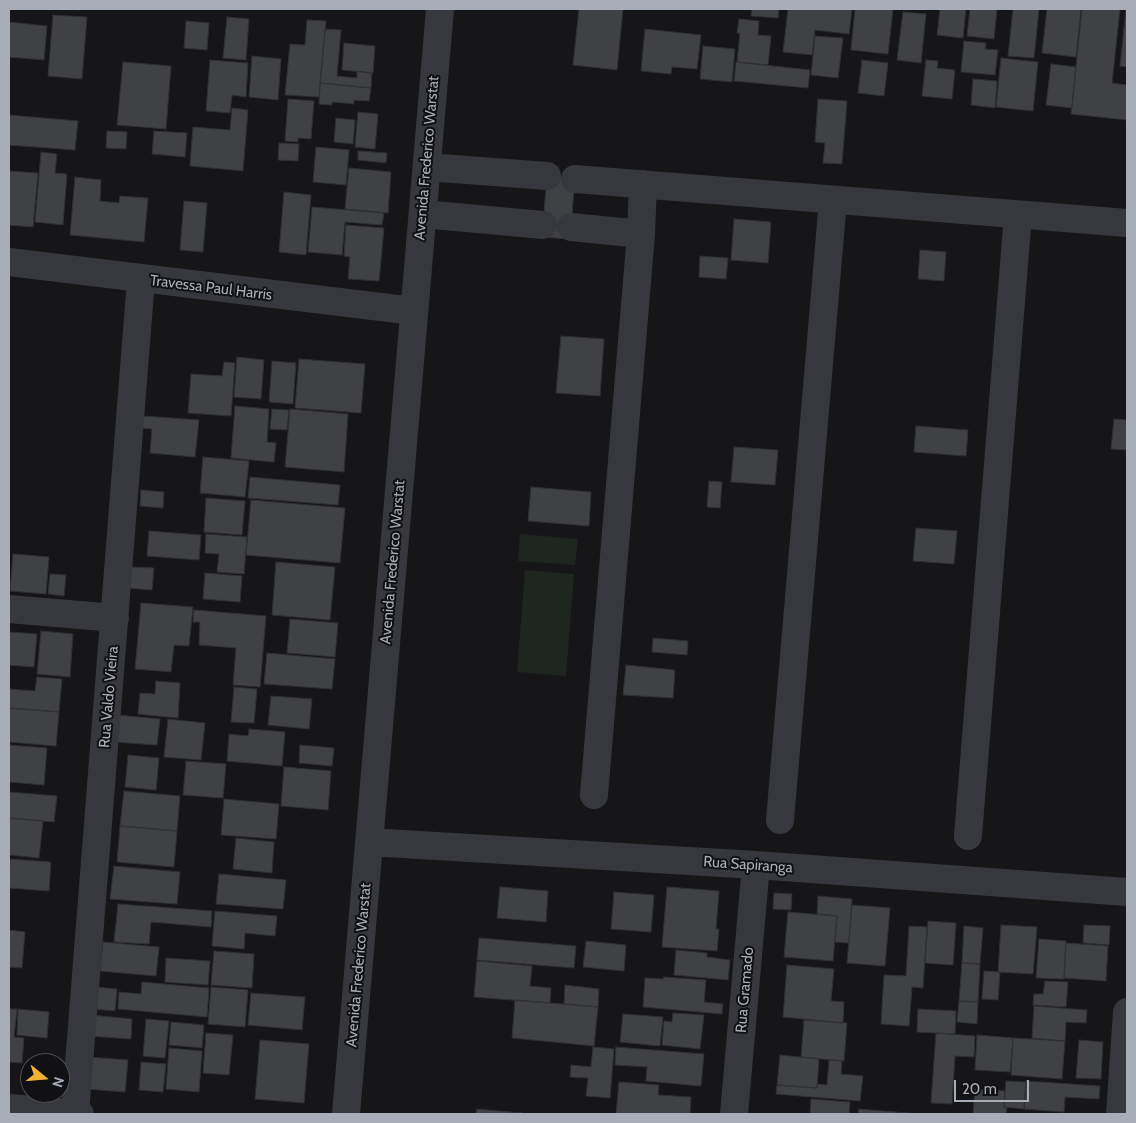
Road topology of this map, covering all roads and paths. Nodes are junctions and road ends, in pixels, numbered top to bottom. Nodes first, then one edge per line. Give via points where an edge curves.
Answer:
1 (440, 9) edge
2 (427, 167) junction
3 (547, 176) dead end
4 (575, 179) dead end
5 (643, 184) junction
6 (833, 200) junction
7 (423, 214) junction
8 (1018, 215) junction
9 (1127, 223) edge
10 (543, 225) dead end
11 (571, 227) dead end
12 (640, 234) junction
13 (9, 262) edge
14 (141, 280) junction
15 (414, 311) junction
16 (9, 609) edge
17 (115, 618) junction
18 (594, 794) dead end
19 (780, 820) dead end
20 (968, 836) dead end
21 (369, 842) junction
22 (756, 865) junction
23 (1127, 892) edge
24 (1127, 1012) edge
25 (9, 1108) edge
26 (75, 1114) edge
27 (80, 1114) edge
28 (346, 1114) edge
29 (734, 1114) edge
30 (1120, 1114) edge

1 - 2 street, Avenida Frederico Warstat
2 - 3 street
2 - 7 street, Avenida Frederico Warstat
4 - 5 street
5 - 6 street
5 - 12 street
6 - 8 street
6 - 19 street
7 - 10 street
7 - 15 street, Avenida Frederico Warstat
8 - 9 street
8 - 20 street
11 - 12 street
12 - 18 street
13 - 14 street, Travessa Paul Harris
14 - 15 street, Travessa Paul Harris
14 - 17 street, Rua Valdo Vieira
15 - 21 street, Avenida Frederico Warstat
16 - 17 street
17 - 26 street, Rua Valdo Vieira
21 - 22 street, Rua Sapiranga
21 - 28 street, Avenida Frederico Warstat
22 - 23 street, Rua Sapiranga
22 - 29 street, Rua Gramado
24 - 30 street
25 - 26 street
26 - 27 street

